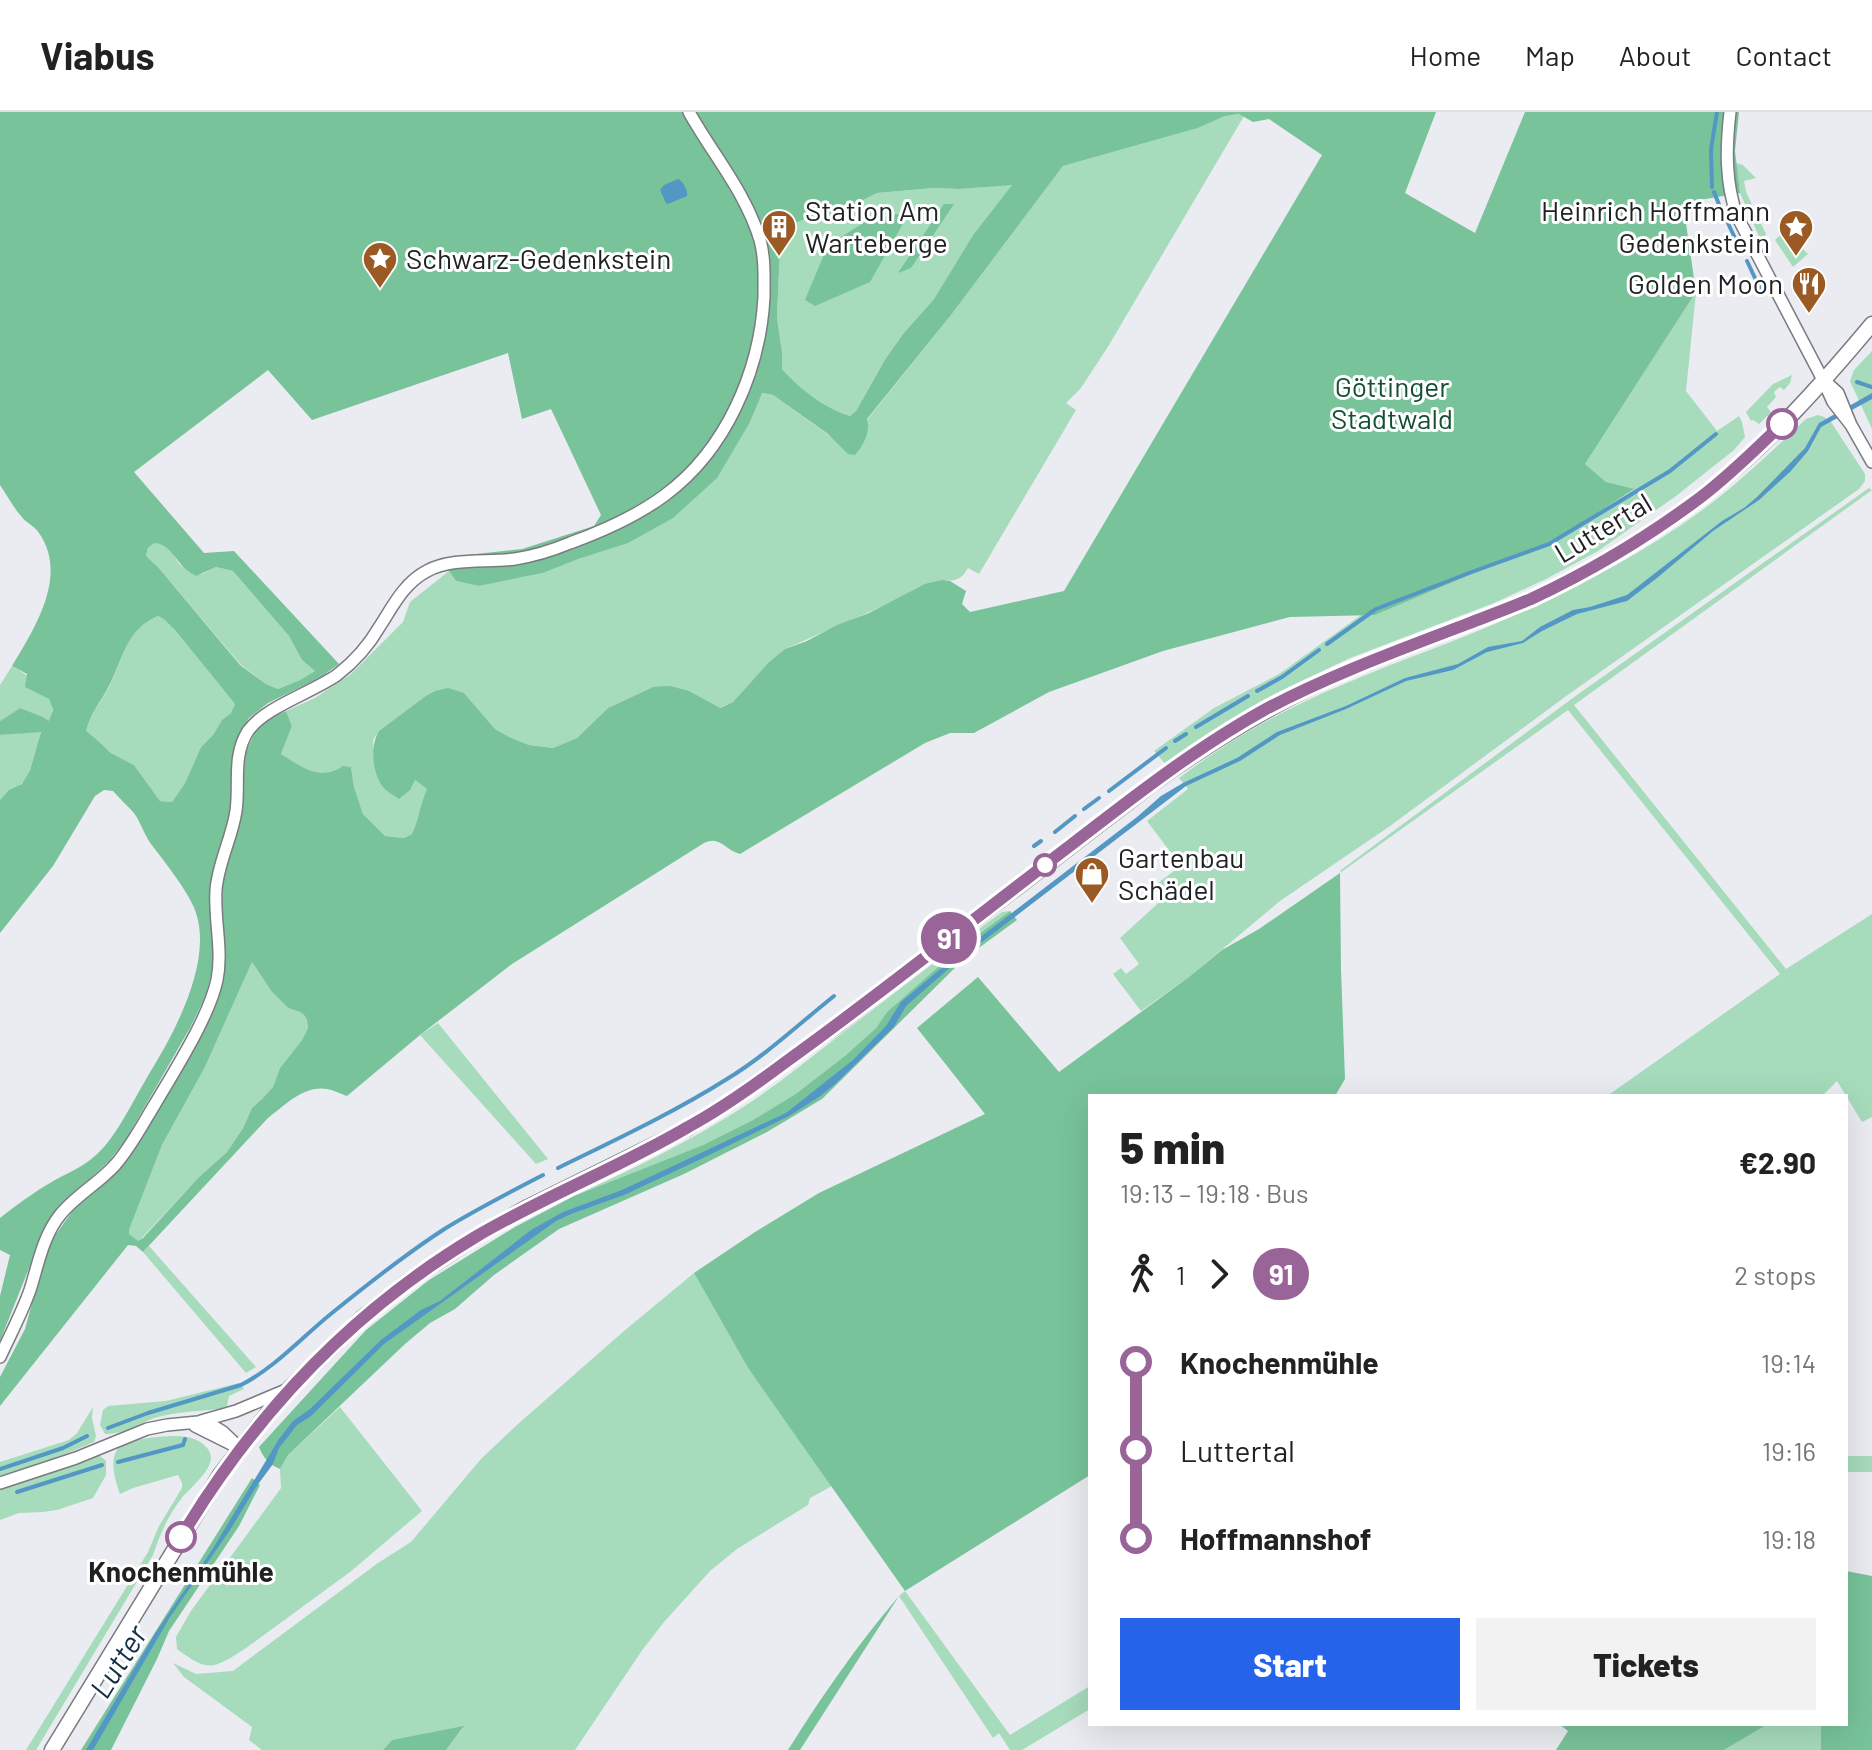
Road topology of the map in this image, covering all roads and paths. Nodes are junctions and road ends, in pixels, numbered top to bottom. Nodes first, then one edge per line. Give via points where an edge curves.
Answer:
1 (689, 112) edge
2 (1730, 112) edge
3 (1872, 324) edge
4 (1823, 380) junction
5 (1872, 462) edge
6 (0, 1357) edge
7 (290, 1388) junction
8 (192, 1423) junction
9 (240, 1448) junction
10 (0, 1483) edge
11 (52, 1750) edge

1 - 6 street via 744,199 762,245 763,317 740,398 727,424 687,476 618,523 536,555 443,565 416,577 341,672 256,721 237,761 236,814 216,888 219,956 212,998 130,1145 114,1167 61,1213
2 - 4 street via 1726,147 1737,216
3 - 4 main road, Luttertal
4 - 5 street via 1836,390 1836,399
4 - 7 main road, Luttertal via 1705,494 1620,551 1530,600 1298,693 1204,747 731,1101 528,1207 409,1281
7 - 8 street
7 - 9 main road, Luttertal
8 - 9 street via 217,1428
8 - 10 street via 147,1429
9 - 11 main road, Luttertal

